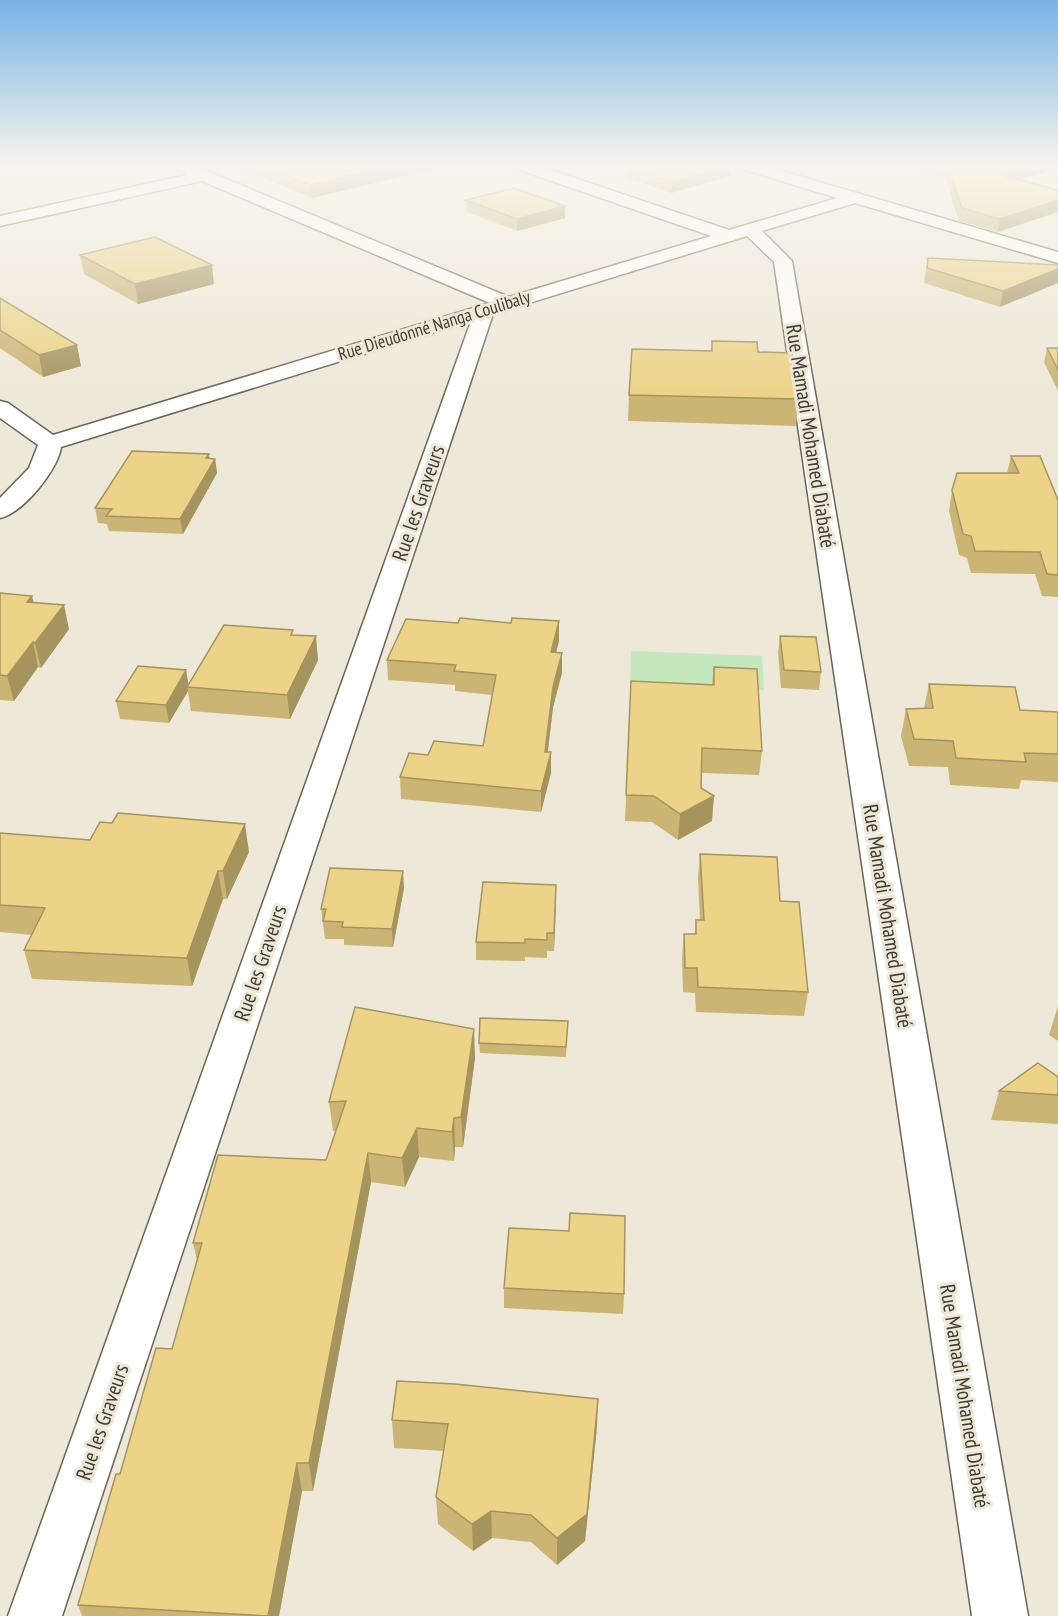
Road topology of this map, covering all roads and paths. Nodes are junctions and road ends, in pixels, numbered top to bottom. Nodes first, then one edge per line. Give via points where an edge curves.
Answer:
1 (350, 241) edge
2 (708, 241) edge
3 (753, 241) edge
4 (1002, 241) edge
5 (1058, 258) edge
6 (496, 306) junction
7 (0, 408) edge
8 (50, 443) junction
9 (0, 511) edge
10 (35, 1616) edge
11 (1000, 1616) edge

1 - 6 street
2 - 6 street, Rue Dieudonné Nanga Coulibaly
3 - 11 street, Rue Mamadi Mohamed Diabaté via 783,261
4 - 5 street
6 - 8 street, Rue Dieudonné Nanga Coulibaly
6 - 10 street, Rue les Graveurs
7 - 8 street
8 - 9 street via 49,455 39,472

